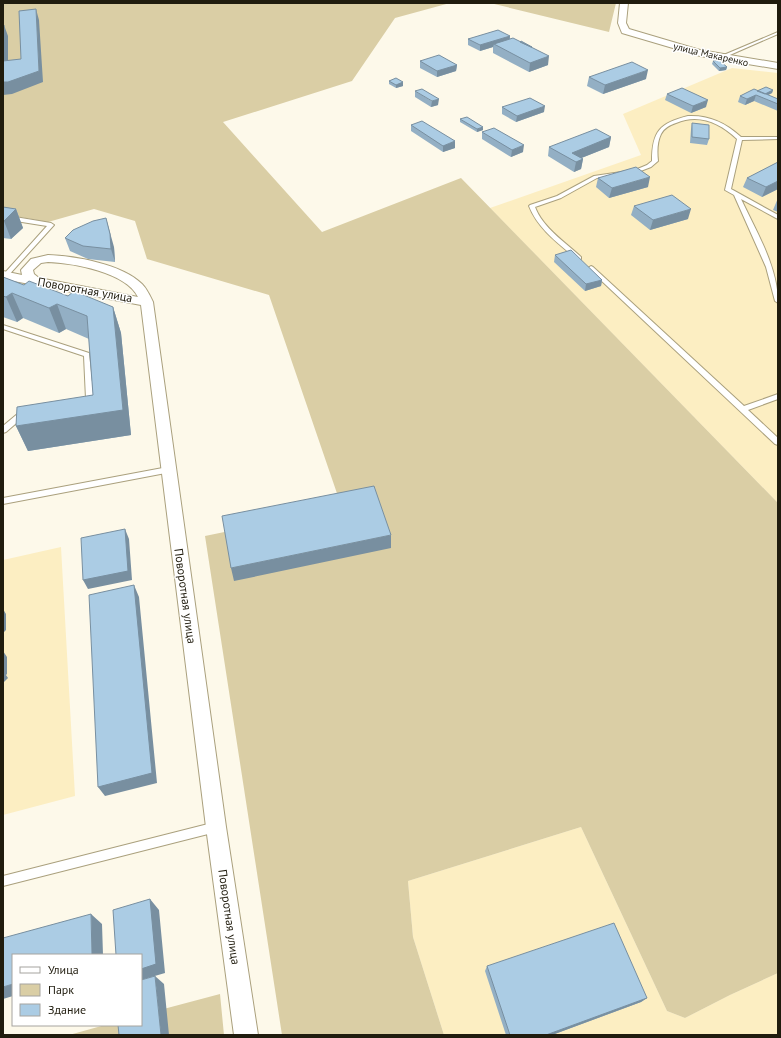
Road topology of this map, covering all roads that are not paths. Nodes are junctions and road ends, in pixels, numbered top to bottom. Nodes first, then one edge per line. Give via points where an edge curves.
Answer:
1 (624, 3) edge
2 (778, 33) edge
3 (721, 58) junction
4 (778, 66) edge
5 (778, 138) edge
6 (740, 139) junction
7 (736, 194) junction
8 (3, 217) edge
9 (778, 217) edge
10 (4, 275) edge
11 (35, 281) junction
12 (778, 301) edge
13 (147, 302) junction
14 (3, 327) edge
15 (778, 396) edge
16 (75, 404) edge
17 (743, 410) junction
18 (29, 412) edge
19 (3, 430) edge
20 (778, 442) edge
21 (168, 470) junction
22 (3, 501) edge
23 (216, 827) junction
24 (3, 881) edge
25 (246, 1035) edge

1 - 3 street, улица Макаренко via 622,23 625,31
2 - 3 lane
3 - 4 street, улица Макаренко
5 - 6 lane
6 - 7 lane via 728,190
6 - 17 lane via 728,127 707,118 690,117 662,128 658,137 655,161 649,166 636,171 596,176 560,197 532,206 543,224
7 - 9 lane
7 - 12 lane via 769,267
8 - 10 lane via 51,225
10 - 11 street, Поворотная улица
11 - 13 street, Поворотная улица
11 - 13 street via 28,276 27,270 31,264 39,260 62,259 126,278 136,284
13 - 21 street, Поворотная улица
14 - 16 lane via 87,355 90,401
15 - 17 lane
17 - 20 lane
18 - 19 lane via 22,414
21 - 22 lane
21 - 23 street, Поворотная улица
23 - 24 lane
23 - 25 street, Поворотная улица

